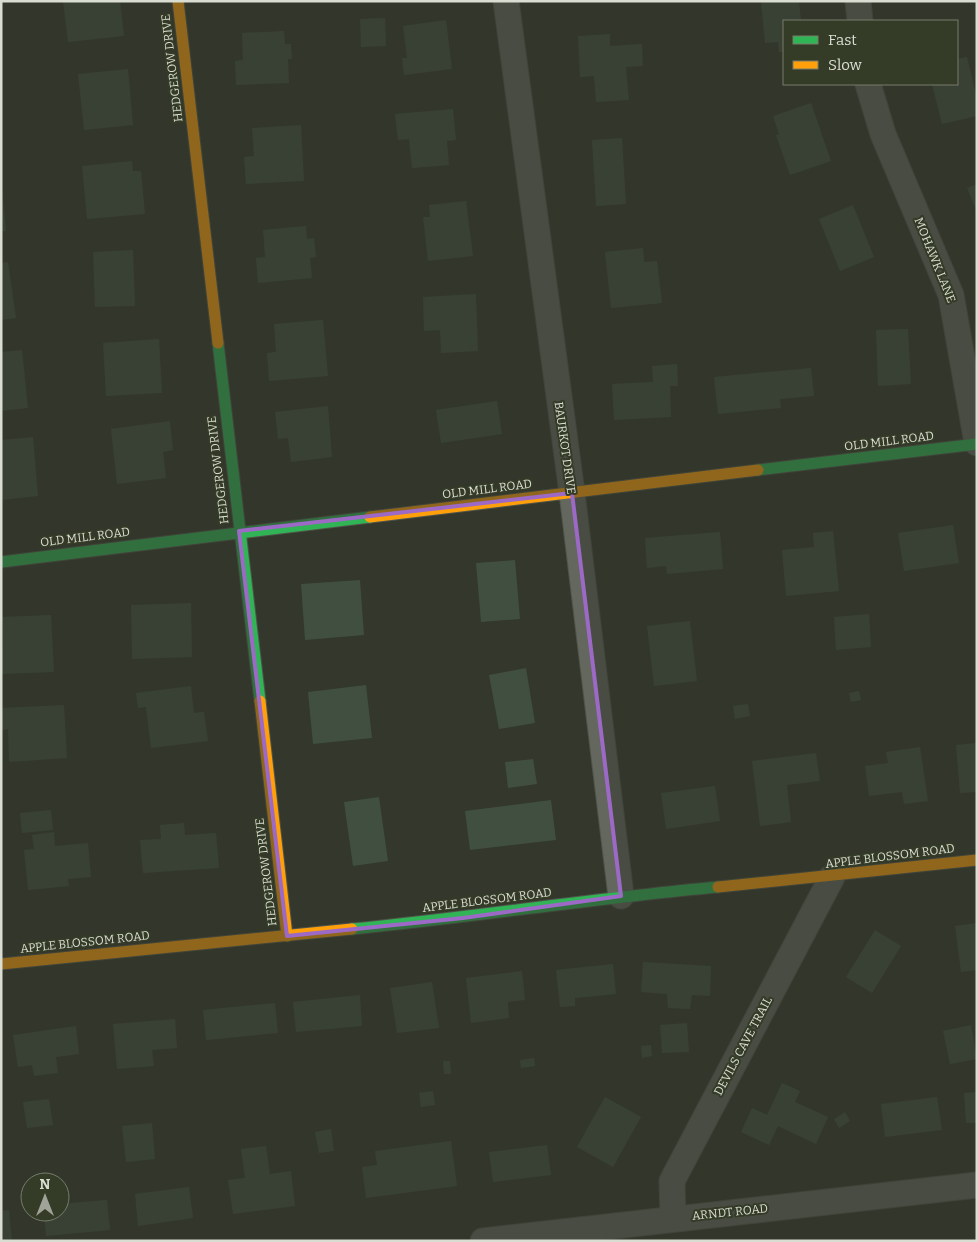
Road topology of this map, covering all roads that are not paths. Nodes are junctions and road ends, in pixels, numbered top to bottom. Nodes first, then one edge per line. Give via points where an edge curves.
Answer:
1 (178, 1) edge
2 (506, 1) edge
3 (858, 1) edge
4 (860, 20) edge
5 (868, 85) edge
6 (977, 443) edge
7 (572, 493) junction
8 (239, 532) junction
9 (1, 562) edge
10 (977, 860) edge
11 (832, 877) junction
12 (621, 896) junction
13 (287, 936) junction
14 (1, 964) edge
15 (977, 1185) edge
16 (673, 1218) junction
17 (483, 1241) edge

1 - 8 street, HEDGEROW DRIVE
2 - 7 street, BAURKOT DRIVE
3 - 4 street
5 - 6 street, MOHAWK LANE via 883,134 951,295
6 - 7 street, OLD MILL ROAD
7 - 8 street, OLD MILL ROAD
7 - 12 street, BAURKOT DRIVE
8 - 9 street, OLD MILL ROAD
8 - 13 street, HEDGEROW DRIVE
10 - 11 street, APPLE BLOSSOM ROAD
11 - 12 street, APPLE BLOSSOM ROAD
11 - 16 street, DEVILS CAVE TRAIL via 672,1181
12 - 13 street, APPLE BLOSSOM ROAD via 463,918
13 - 14 street, APPLE BLOSSOM ROAD
15 - 16 street, ARNDT ROAD
16 - 17 street, ARNDT ROAD

